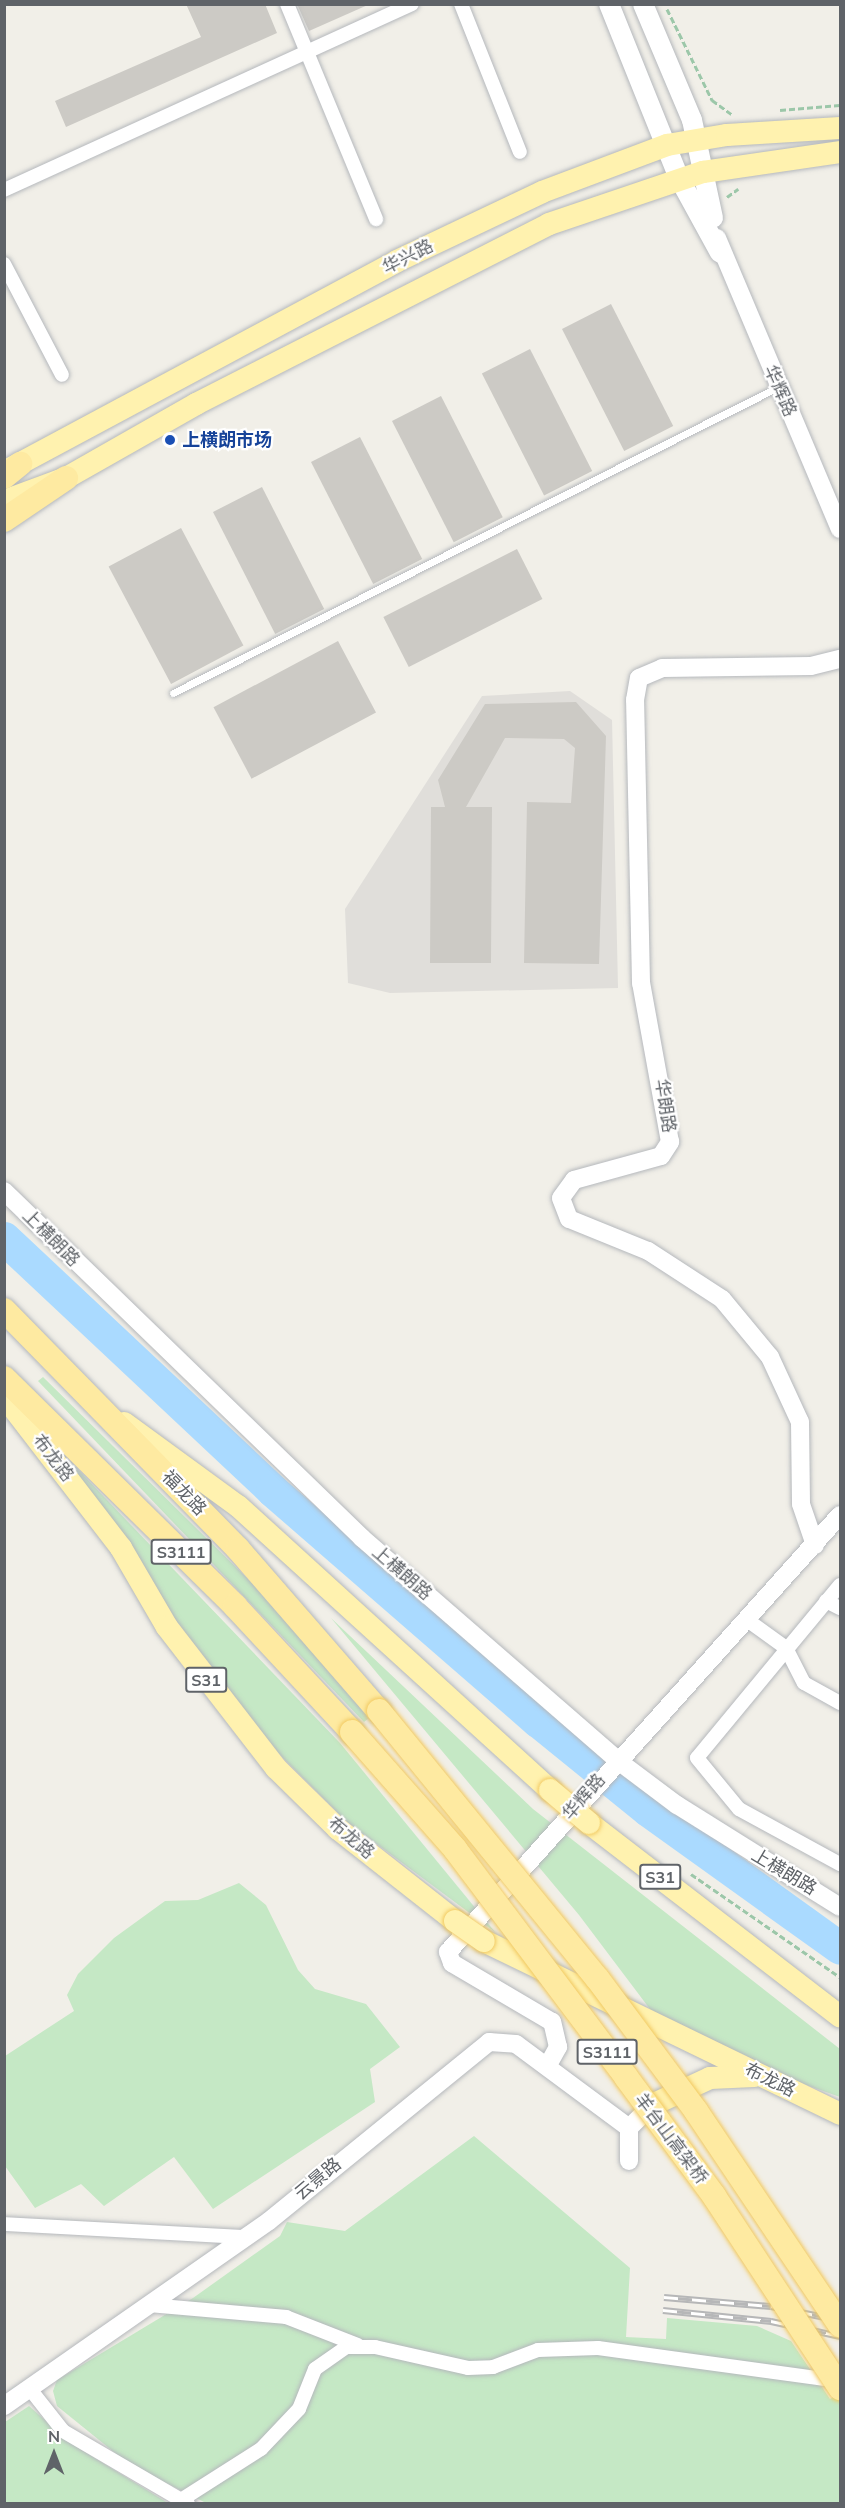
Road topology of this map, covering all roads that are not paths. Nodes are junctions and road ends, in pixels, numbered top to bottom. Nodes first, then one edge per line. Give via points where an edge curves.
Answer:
1 (287, 4) edge
2 (412, 4) edge
3 (461, 4) edge
4 (609, 4) edge
5 (643, 4) edge
6 (307, 52) junction
7 (840, 128) edge
8 (697, 139) junction
9 (667, 145) junction
10 (520, 152) dead end
11 (840, 152) edge
12 (703, 171) junction
13 (679, 178) junction
14 (4, 190) edge
15 (718, 210) joint
16 (376, 219) dead end
17 (720, 253) junction
18 (4, 264) edge
19 (62, 375) dead end
20 (778, 387) junction
21 (10, 471) edge
22 (66, 478) junction
23 (4, 501) edge
24 (4, 520) edge
25 (840, 529) edge
26 (840, 659) edge
27 (173, 693) dead end
28 (4, 1191) edge
29 (4, 1310) edge
30 (4, 1378) edge
31 (4, 1396) edge
32 (94, 1401) junction
33 (840, 1515) edge
34 (815, 1545) junction
35 (840, 1585) edge
36 (826, 1601) junction
37 (840, 1608) edge
38 (750, 1622) junction
39 (786, 1648) junction
40 (840, 1703) edge
41 (379, 1711) joint
42 (608, 1770) junction
43 (840, 1864) edge
44 (840, 1907) edge
45 (840, 2016) edge
46 (650, 2023) junction
47 (548, 2065) junction
48 (762, 2076) junction
49 (652, 2105) junction
50 (840, 2115) edge
51 (629, 2128) junction
52 (629, 2161) dead end
53 (4, 2224) edge
54 (245, 2237) junction
55 (149, 2305) junction
56 (840, 2325) edge
57 (360, 2346) junction
58 (840, 2381) edge
59 (840, 2388) edge
60 (30, 2389) junction
61 (4, 2406) edge
62 (184, 2502) edge

1 - 6 street
2 - 6 street
3 - 10 street
4 - 9 main road, 华辉路
5 - 8 main road, 华辉路
6 - 14 street
6 - 16 street
7 - 8 main road, 华兴路
8 - 9 main road, 华兴路
8 - 12 main road, 华辉路
9 - 13 main road, 华辉路
9 - 21 main road, 华兴路 via 542,192 397,261
11 - 12 main road, 华兴路
12 - 13 main road, 华兴路
12 - 15 main road, 华辉路
13 - 17 main road, 华辉路
13 - 22 main road, 华兴路 via 510,244
15 - 17 street, 华辉路
17 - 20 street, 华辉路
18 - 19 street
20 - 25 street, 华辉路
20 - 27 lane
22 - 23 main road, 华兴路
22 - 24 highway
26 - 34 street, 华朗路 via 811,666 662,668 639,678 635,700 641,982 670,1142 661,1156 574,1180 561,1198 569,1219 648,1251 722,1299 770,1357 800,1422 805,1454 801,1504
28 - 42 street, 上横朗路
29 - 32 highway, 福龙路 / S31
30 - 59 highway, 羊台山高架桥 / S3111, bridge via 235,1606 455,1849 714,2196
31 - 46 main road, 布龙路 / S31, bridge via 121,1548 167,1627 276,1768 338,1829 484,1941
32 - 41 highway, 福龙路 / S3111 via 238,1549
32 - 45 main road, S31, bridge via 238,1506 589,1823
33 - 34 street, 华辉路
34 - 38 street, 华辉路
35 - 36 street
36 - 37 street
36 - 39 street
38 - 39 street
38 - 42 street, 华辉路
39 - 40 street via 804,1683
39 - 43 street via 697,1758 739,1809
41 - 56 highway, 羊台山高架桥 / S3111, bridge via 597,1978 696,2111
42 - 44 street, 上横朗路 via 677,1805
42 - 47 street, 华辉路 via 448,1955 552,2022 558,2047
46 - 48 main road, 布龙路 / S31
46 - 49 main road via 661,2049
47 - 51 street, 云景路
47 - 54 street, 云景路 via 516,2044 489,2042
48 - 49 main road via 725,2074
48 - 50 main road, 布龙路 / S31
49 - 51 street
51 - 52 street
53 - 54 street
54 - 55 street, 云景路
55 - 57 street via 286,2317
55 - 60 street, 云景路
57 - 58 street via 468,2367 493,2367 538,2350 598,2348
57 - 62 street via 324,2358 290,2422 261,2449
60 - 61 street, 云景路
60 - 62 street via 63,2431

